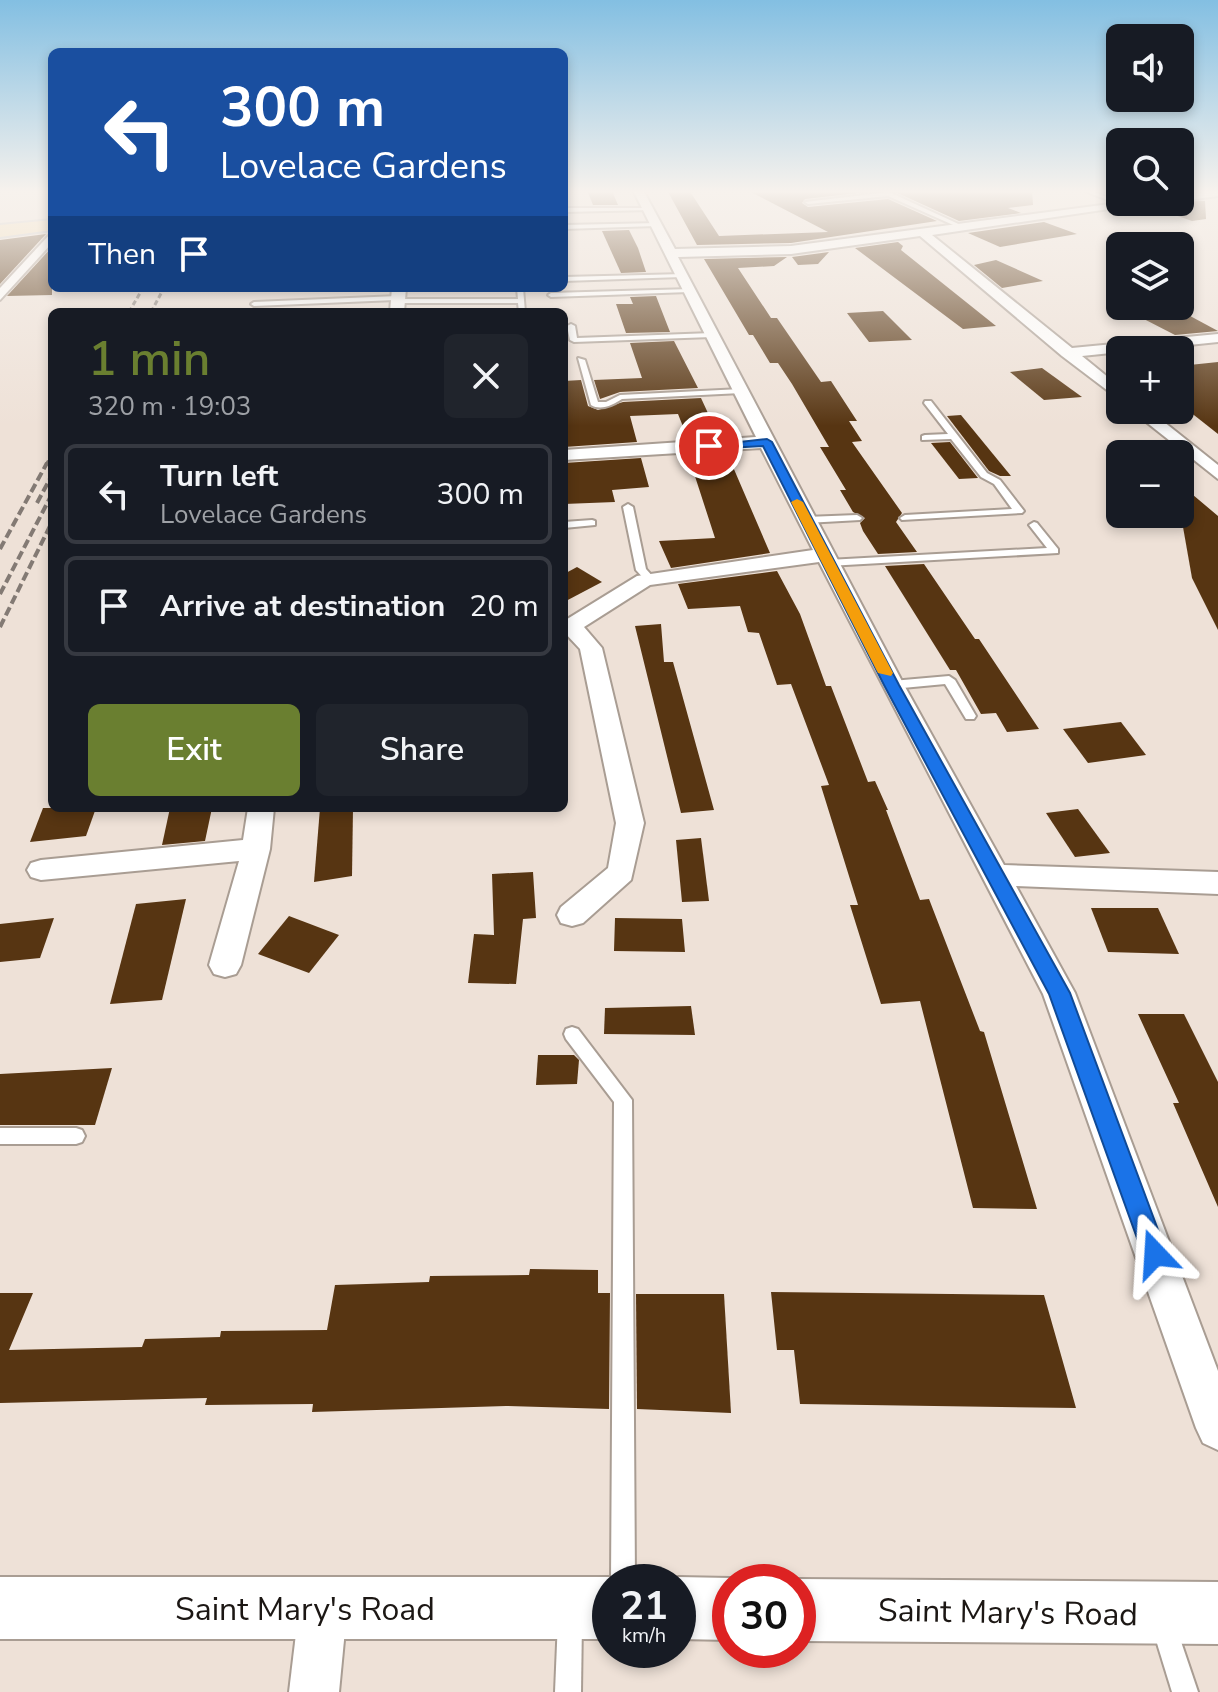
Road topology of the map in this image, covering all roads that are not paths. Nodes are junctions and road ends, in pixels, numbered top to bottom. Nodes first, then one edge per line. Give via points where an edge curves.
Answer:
1 (23, 269) edge
2 (679, 269) edge
3 (966, 269) edge
4 (568, 279) edge
5 (685, 282) junction
6 (520, 292) edge
7 (551, 295) dead end
8 (0, 296) edge
9 (398, 300) edge
10 (521, 301) junction
11 (254, 304) dead end
12 (522, 308) edge
13 (571, 326) dead end
14 (712, 335) junction
15 (1218, 338) edge
16 (1067, 353) junction
17 (581, 360) dead end
18 (1106, 384) edge
19 (741, 391) junction
20 (928, 403) dead end
21 (1156, 424) edge
22 (953, 436) junction
23 (925, 438) dead end
24 (767, 442) junction
25 (568, 455) edge
26 (1218, 474) edge
27 (628, 507) dead end
28 (857, 518) dead end
29 (905, 518) dead end
30 (806, 520) junction
31 (592, 523) dead end
32 (568, 525) edge
33 (1034, 525) dead end
34 (826, 559) junction
35 (650, 579) junction
36 (568, 626) edge
37 (568, 628) edge
38 (892, 685) junction
39 (970, 716) dead end
40 (261, 812) edge
41 (256, 849) junction
42 (41, 870) dead end
43 (997, 875) junction
44 (1218, 883) edge
45 (572, 915) dead end
46 (225, 965) dead end
47 (572, 1034) dead end
48 (0, 1136) edge
49 (76, 1136) dead end
50 (1218, 1428) edge
51 (623, 1564) edge
52 (0, 1608) edge
53 (590, 1608) edge
54 (323, 1609) junction
55 (816, 1610) edge
56 (1189, 1614) edge
57 (314, 1692) edge
58 (568, 1692) edge
59 (1185, 1692) edge

1 - 8 street
2 - 5 street
3 - 16 street
4 - 5 lane
5 - 7 lane
5 - 14 street
6 - 10 lane
9 - 10 lane
9 - 11 lane
10 - 12 lane
13 - 14 lane via 574,340
14 - 19 street
15 - 16 street
16 - 18 street
17 - 19 lane via 595,405 620,397
19 - 24 street
20 - 22 lane
21 - 26 street
22 - 23 lane
22 - 29 lane via 1019,511
24 - 25 street
24 - 30 street
27 - 35 lane via 641,570
28 - 30 lane
30 - 34 street
31 - 32 lane
33 - 34 lane via 1054,551
34 - 35 street
34 - 38 street
35 - 36 street
37 - 45 street via 591,648 630,823 621,873
38 - 39 lane via 949,680
38 - 43 street
40 - 41 street
41 - 42 street
41 - 46 street
43 - 44 street
43 - 50 street via 1059,993
47 - 51 lane via 623,1100
48 - 49 lane
52 - 54 street, Saint Mary's Road
53 - 54 street, Saint Mary's Road
53 - 58 lane
54 - 57 street
55 - 56 street, Saint Mary's Road
56 - 59 lane

